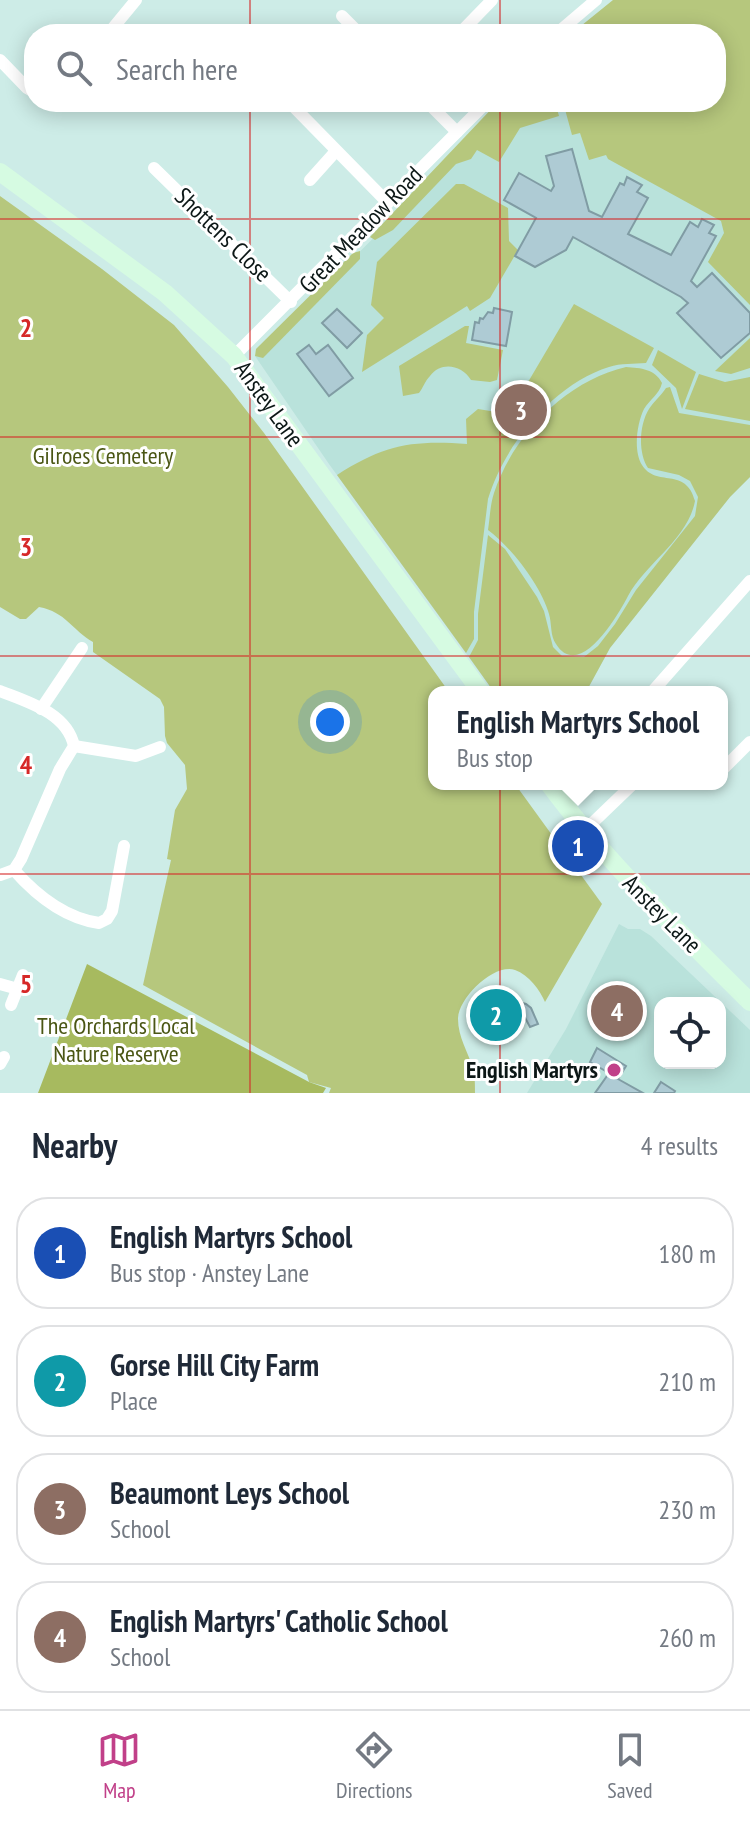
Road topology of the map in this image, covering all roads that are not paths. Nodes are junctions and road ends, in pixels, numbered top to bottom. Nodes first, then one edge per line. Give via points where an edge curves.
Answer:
1 (136, 0) edge
2 (492, 0) edge
3 (596, 0) edge
4 (342, 16) dead end
5 (116, 24) edge
6 (350, 24) edge
7 (469, 24) edge
8 (568, 24) edge
9 (0, 60) edge
10 (24, 85) edge
11 (299, 112) edge
12 (437, 112) edge
13 (477, 112) edge
14 (457, 132) junction
15 (336, 151) junction
16 (154, 168) dead end
17 (0, 172) edge
18 (310, 180) dead end
19 (388, 203) junction
20 (291, 302) junction
21 (234, 356) junction
22 (750, 581) edge
23 (82, 648) dead end
24 (477, 686) edge
25 (657, 686) edge
26 (0, 691) edge
27 (41, 709) junction
28 (750, 742) edge
29 (74, 746) junction
30 (160, 747) dead end
31 (728, 764) edge
32 (553, 790) edge
33 (627, 790) edge
34 (584, 831) junction
35 (124, 846) dead end
36 (14, 870) junction
37 (0, 875) edge
38 (23, 975) dead end
39 (0, 984) edge
40 (18, 989) junction
41 (750, 1002) edge
42 (11, 1005) dead end

1 - 5 street
2 - 7 street
3 - 8 street
4 - 6 street
9 - 10 street
11 - 15 street
12 - 14 street
13 - 14 street, Great Meadow Road
14 - 19 street, Great Meadow Road
15 - 18 street
15 - 19 street
16 - 20 street, Shottens Close
17 - 21 main road, Anstey Lane via 165,293
19 - 20 street, Great Meadow Road
20 - 21 street, Great Meadow Road
21 - 24 main road, Anstey Lane
22 - 25 street
23 - 27 street
26 - 27 street
27 - 29 street via 65,726
28 - 31 street
29 - 30 street via 136,756
29 - 36 street
32 - 34 main road, Anstey Lane
33 - 34 street
34 - 41 main road, Anstey Lane
35 - 36 street via 112,911 99,923 51,904
36 - 37 street
38 - 40 street
39 - 40 street
40 - 42 street

